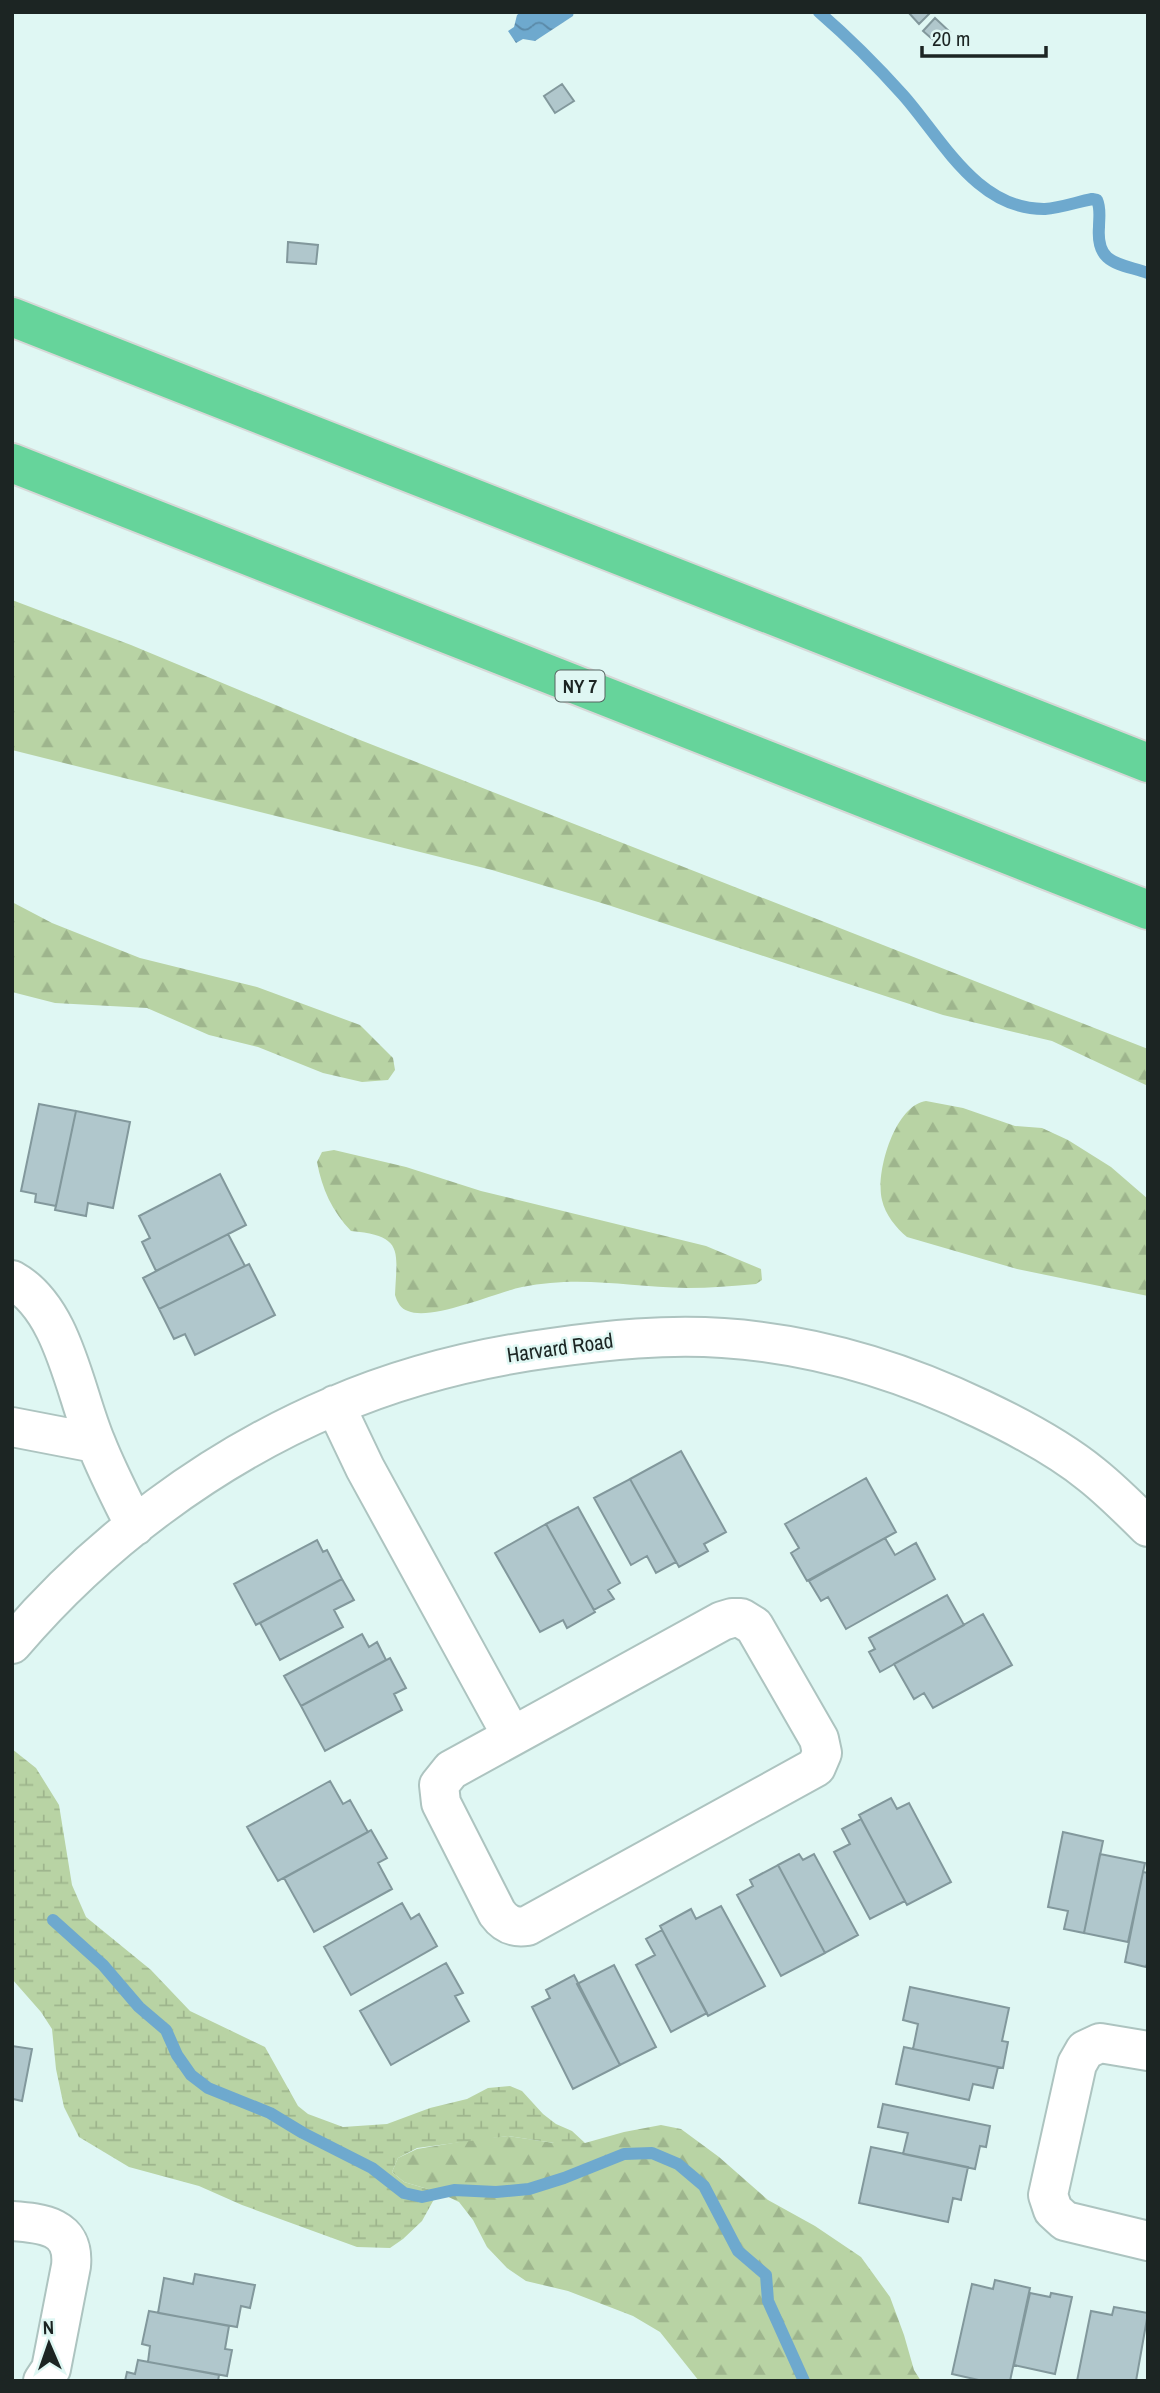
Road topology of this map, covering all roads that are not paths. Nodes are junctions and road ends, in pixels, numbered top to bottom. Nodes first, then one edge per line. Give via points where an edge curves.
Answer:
1 (12, 317) edge
2 (12, 463) edge
3 (1148, 763) edge
4 (1148, 910) edge
5 (12, 1280) edge
6 (335, 1405) junction
7 (12, 1427) edge
8 (95, 1443) junction
9 (135, 1525) junction
10 (1148, 1527) edge
11 (12, 1644) edge
12 (512, 1736) junction
13 (1148, 2051) edge
14 (12, 2221) edge
15 (1148, 2241) edge
16 (43, 2381) edge

1 - 3 highway
2 - 4 highway, NY 7
5 - 8 street via 26,1288 48,1315
6 - 9 street, Harvard Road via 232,1459
6 - 10 street, Harvard Road via 445,1367 587,1343 653,1337 723,1338 792,1346 907,1376 1014,1425 1090,1473
6 - 12 street
7 - 8 street
8 - 9 street
9 - 11 street, Harvard Road via 88,1565
12 - 12 street via 722,1621 736,1618 756,1630 822,1753 809,1773 517,1927 497,1913 441,1803 439,1790 447,1773
13 - 15 street via 1100,2043 1082,2054 1048,2195 1053,2210 1065,2221
14 - 16 street via 49,2225 65,2239 71,2252 53,2364

